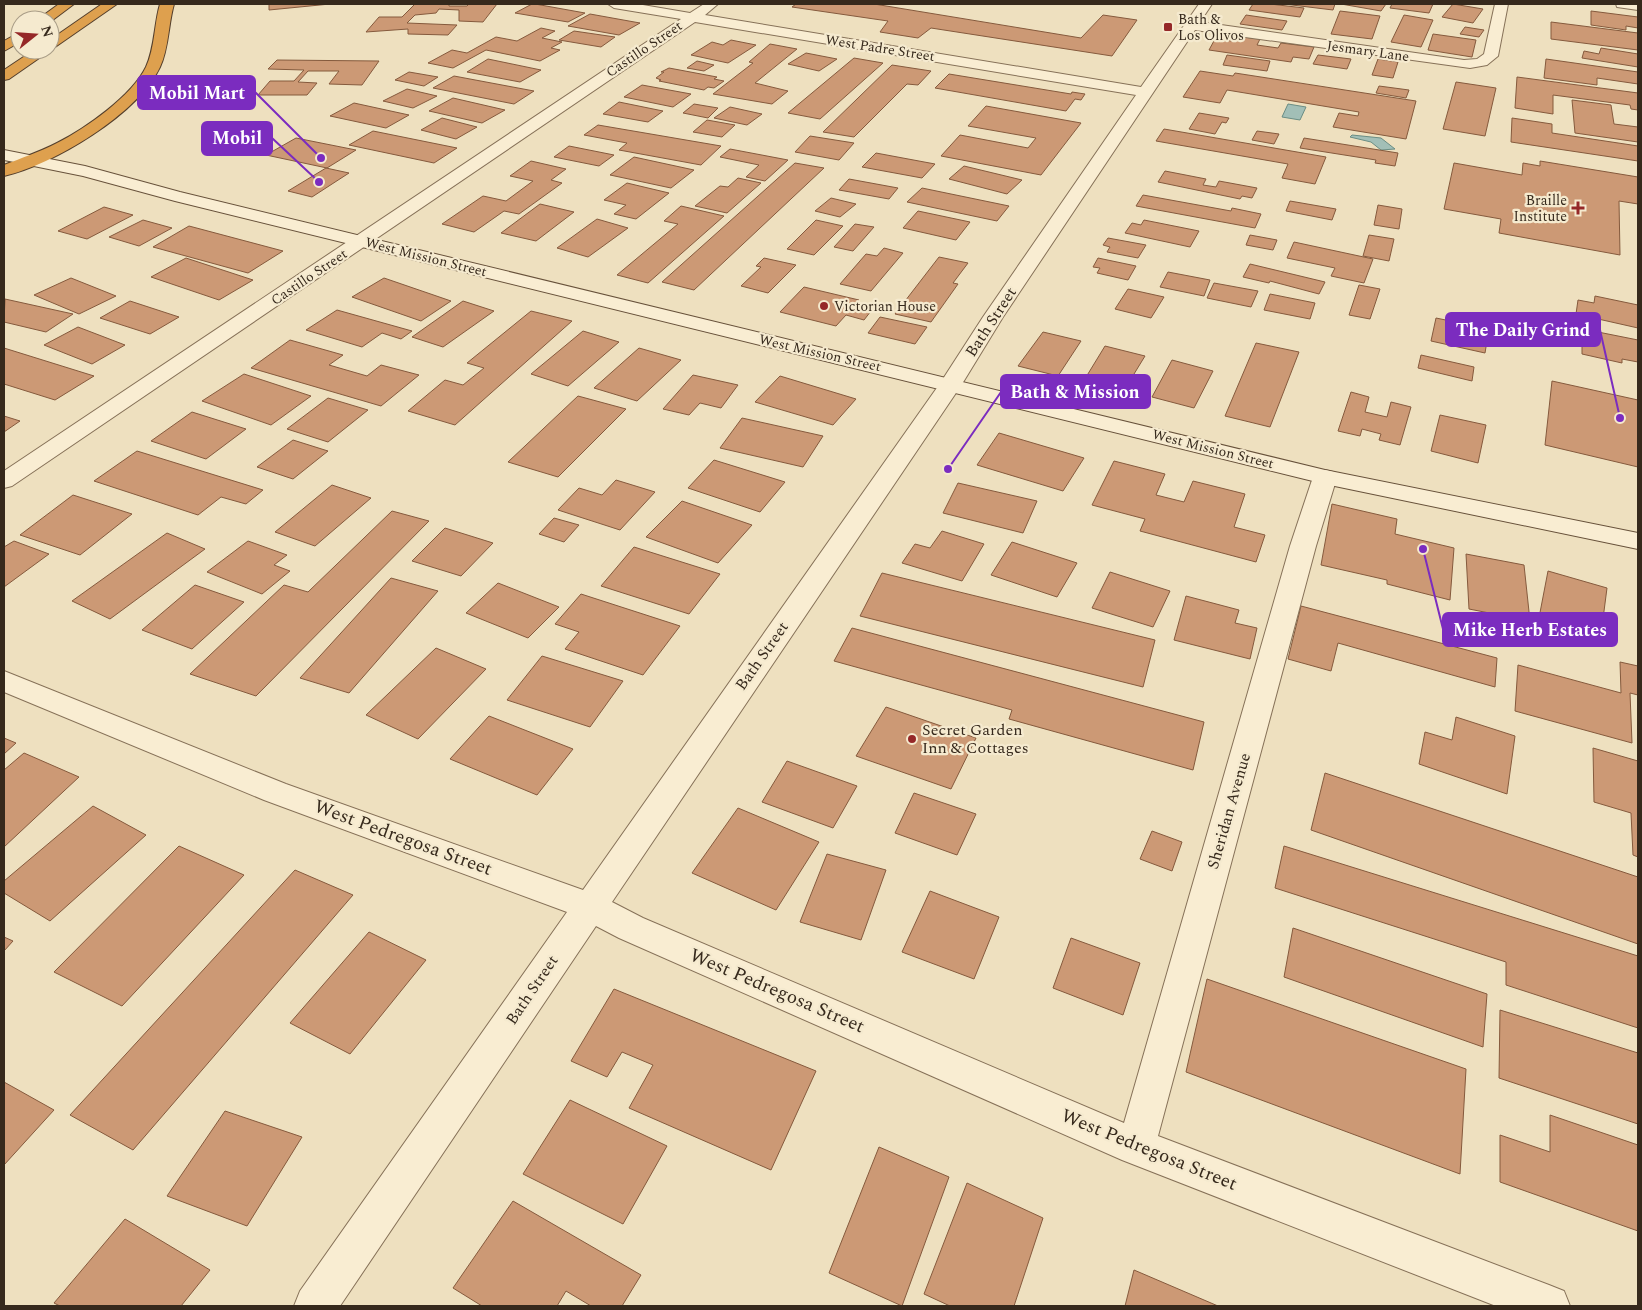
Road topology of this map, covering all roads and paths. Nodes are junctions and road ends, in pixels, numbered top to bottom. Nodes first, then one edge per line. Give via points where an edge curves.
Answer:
1 (110, 4) edge
2 (168, 4) edge
3 (614, 4) edge
4 (712, 4) edge
5 (1205, 4) edge
6 (1502, 4) edge
7 (1622, 4) edge
8 (1638, 6) edge
9 (692, 17) junction
10 (1191, 25) junction
11 (60, 39) edge
12 (29, 60) edge
13 (4, 76) edge
14 (1145, 92) junction
15 (4, 155) edge
16 (28, 161) junction
17 (4, 171) edge
18 (363, 241) junction
19 (951, 384) junction
20 (1325, 477) junction
21 (4, 481) edge
22 (1638, 541) edge
23 (4, 681) edge
24 (591, 907) junction
25 (1136, 1147) junction
26 (315, 1306) edge
27 (1549, 1306) edge

1 - 11 highway
2 - 16 highway via 162,18 153,69 139,87 116,109 64,146
3 - 9 street, West Padre Street
4 - 9 street, Castillo Street
5 - 10 street, Bath Street
6 - 10 street, Jesmary Lane via 1491,56 1472,64
7 - 8 street
9 - 14 street, West Padre Street
9 - 18 street, Castillo Street
10 - 14 street, Bath Street
12 - 13 highway
14 - 19 street, Bath Street
15 - 16 street, West Mission Street
16 - 17 highway
16 - 18 street, West Mission Street via 85,172
18 - 19 street, West Mission Street
18 - 21 street, Castillo Street
19 - 20 street, West Mission Street
19 - 24 street, Bath Street
20 - 22 street, West Mission Street
20 - 25 street, Sheridan Avenue
23 - 24 street, West Pedregosa Street via 275,792
24 - 25 street, West Pedregosa Street via 631,928
24 - 26 street, Bath Street
25 - 27 street, West Pedregosa Street

